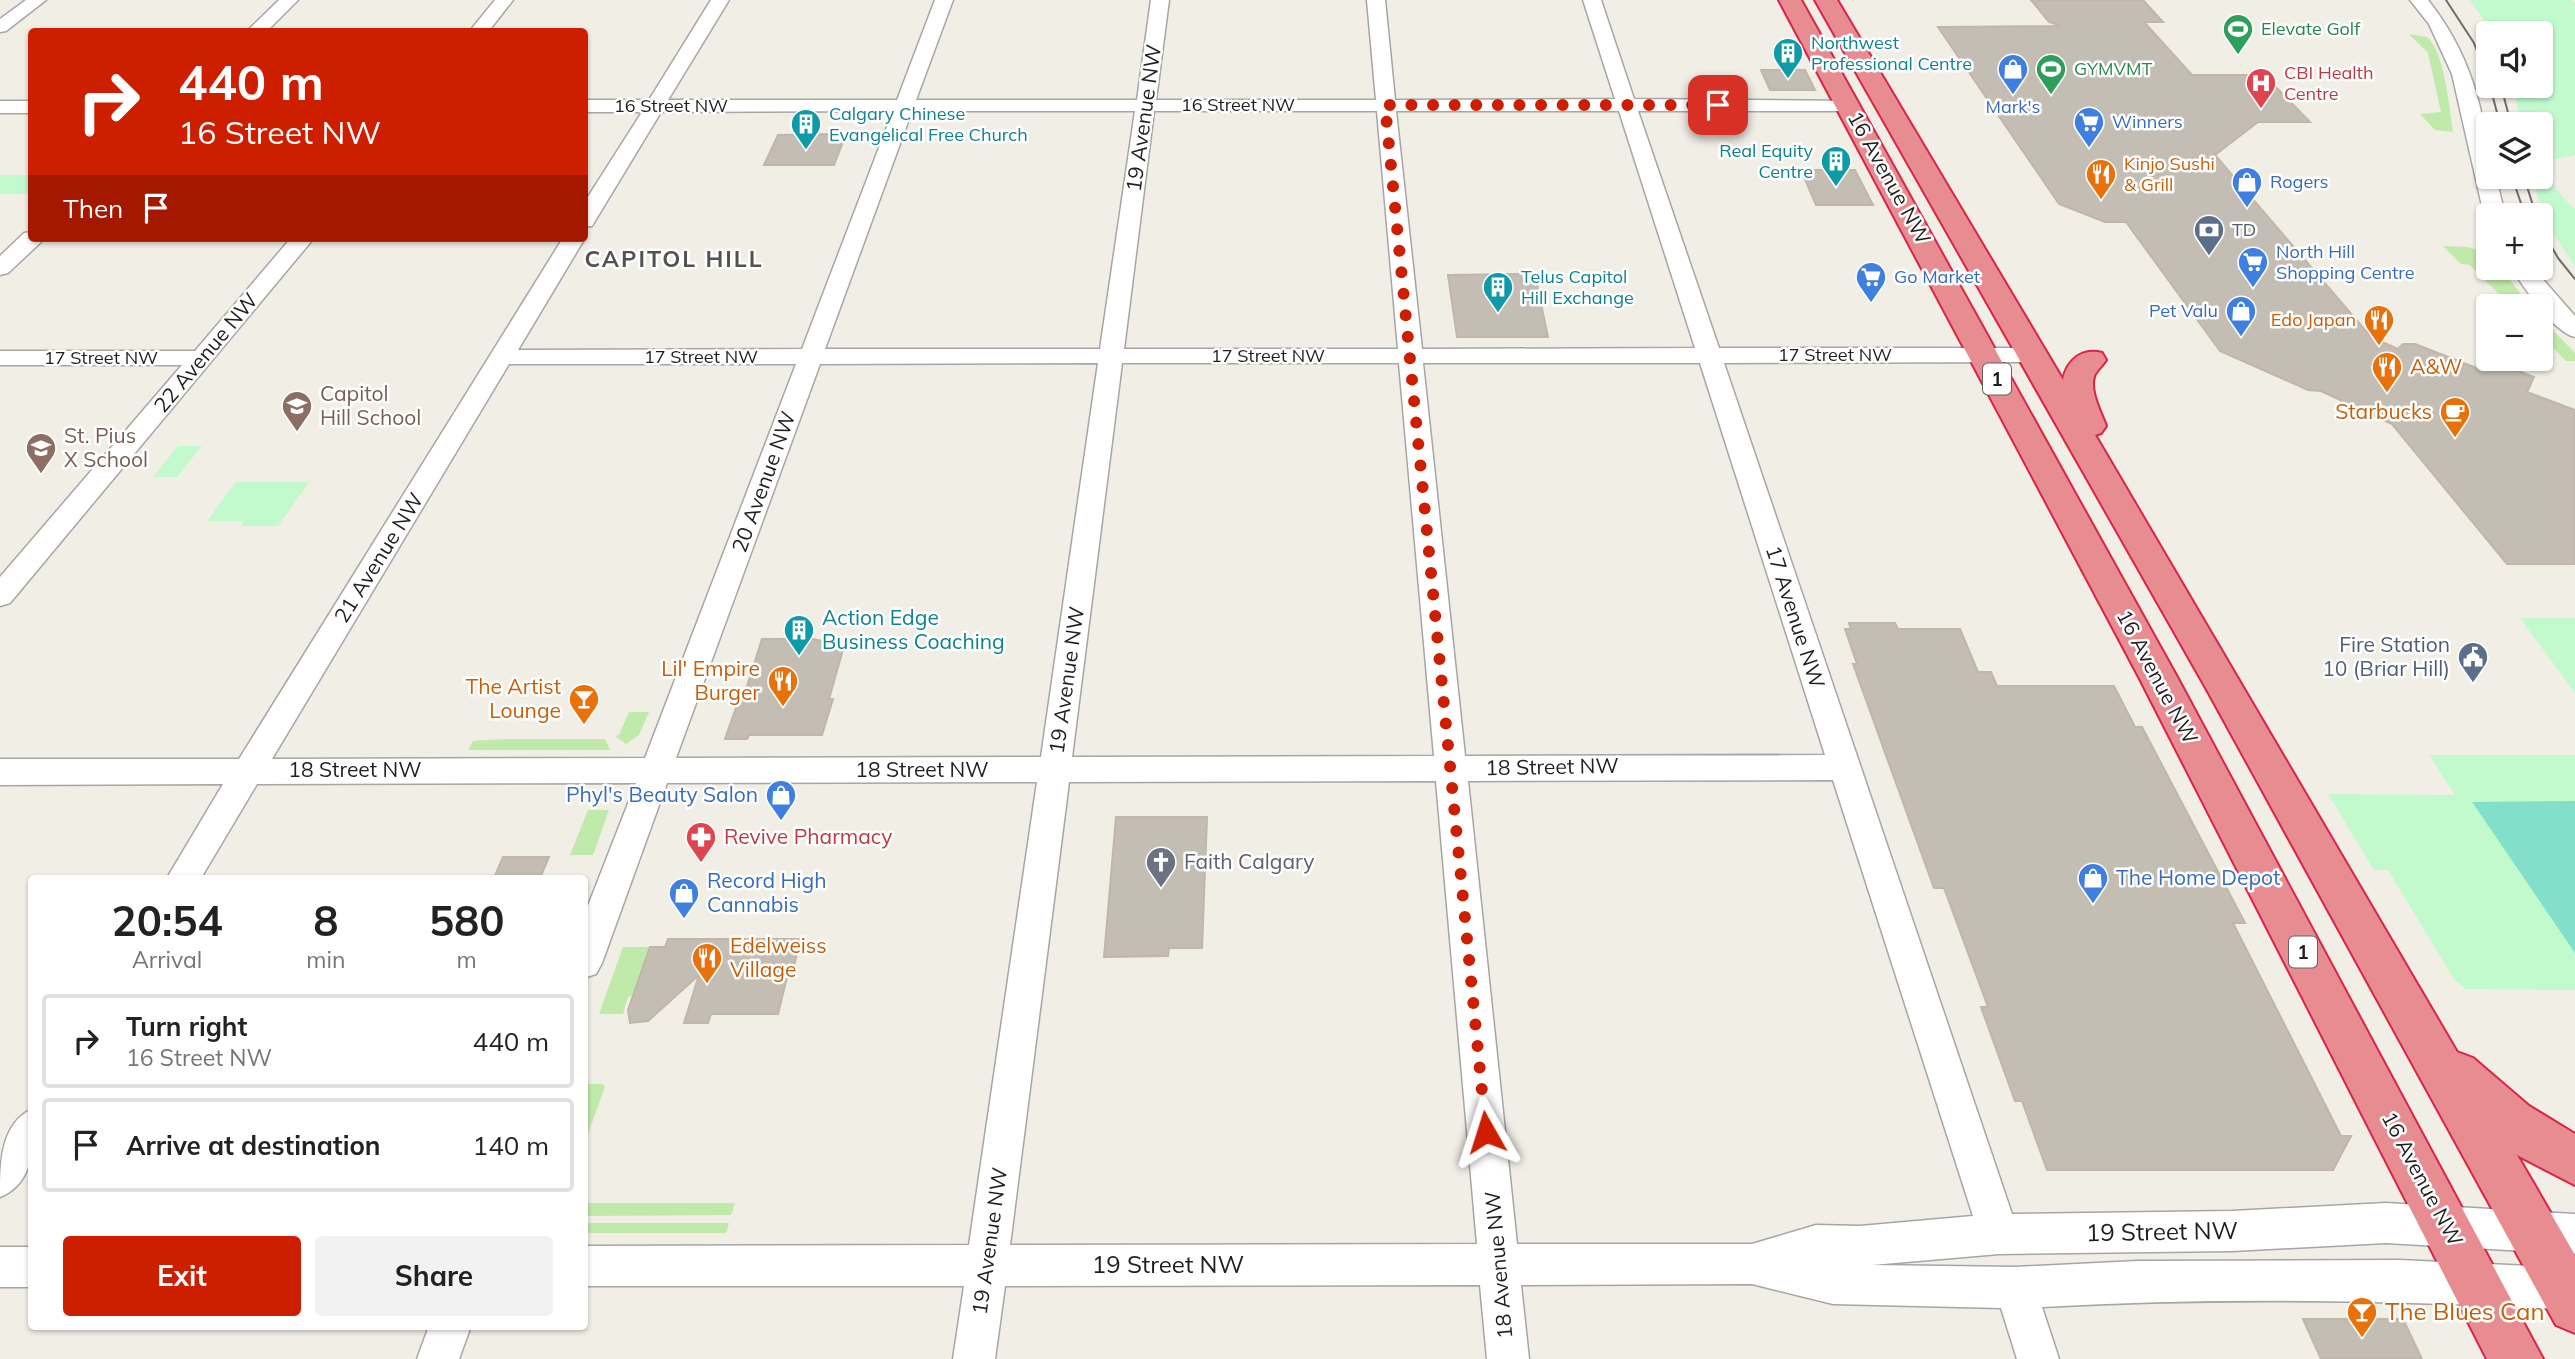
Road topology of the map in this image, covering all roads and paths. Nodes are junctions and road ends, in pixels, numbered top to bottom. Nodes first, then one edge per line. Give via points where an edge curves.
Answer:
1 (37, 0) edge
2 (289, 0) edge
3 (505, 0) edge
4 (720, 0) edge
5 (944, 0) edge
6 (1160, 0) edge
7 (1376, 0) edge
8 (1591, 0) edge
9 (1790, 0) edge
10 (1826, 0) edge
11 (2419, 0) edge
12 (0, 27) edge
13 (259, 28) edge
14 (481, 28) edge
15 (1849, 104) junction
16 (1146, 105) junction
17 (1385, 105) junction
18 (1626, 105) junction
19 (588, 106) edge
20 (655, 106) junction
21 (905, 106) junction
22 (0, 107) edge
23 (28, 107) edge
24 (2492, 203) edge
25 (588, 215) edge
26 (28, 242) edge
27 (300, 242) edge
28 (572, 242) edge
29 (0, 268) edge
30 (2531, 280) edge
31 (2575, 330) edge
32 (1410, 355) junction
33 (1708, 355) junction
34 (1984, 355) junction
35 (2035, 355) junction
36 (1111, 356) junction
37 (502, 357) junction
38 (811, 357) junction
39 (0, 358) edge
40 (201, 358) junction
41 (2091, 360) dead end
42 (2091, 452) junction
43 (0, 596) edge
44 (1844, 767) junction
45 (1451, 768) junction
46 (249, 770) junction
47 (1055, 770) junction
48 (656, 771) junction
49 (0, 772) edge
50 (185, 875) edge
51 (588, 952) edge
52 (2429, 1048) junction
53 (28, 1133) edge
54 (2575, 1160) edge
55 (0, 1178) edge
56 (2448, 1227) junction
57 (2555, 1233) edge
58 (1999, 1234) junction
59 (1498, 1264) junction
60 (1752, 1264) junction
61 (588, 1266) edge
62 (987, 1266) junction
63 (0, 1267) edge
64 (28, 1267) edge
65 (2477, 1284) junction
66 (2015, 1288) junction
67 (2572, 1295) edge
68 (449, 1330) edge
69 (438, 1359) edge
70 (974, 1359) edge
71 (1508, 1359) edge
72 (2038, 1359) edge
73 (2516, 1359) edge

1 - 12 street
2 - 13 street
3 - 14 street
4 - 20 street
5 - 21 street, 20 Avenue NW
6 - 16 street, 19 Avenue NW
7 - 17 street, 18 Avenue NW
8 - 18 street, 17 Avenue NW
9 - 15 highway, 16 Avenue NW / 1
10 - 35 highway, 16 Avenue NW / 1
11 - 24 street via 2447,37 2462,70
15 - 18 street, 16 Street NW
15 - 34 highway, 16 Avenue NW / 1
16 - 17 street, 16 Street NW
16 - 21 street, 16 Street NW
16 - 36 street, 19 Avenue NW
17 - 18 street, 16 Street NW
17 - 32 street, 18 Avenue NW
18 - 33 street, 17 Avenue NW
19 - 20 street, 16 Street NW
20 - 21 street, 16 Street NW
20 - 25 street
21 - 38 street, 20 Avenue NW
22 - 23 street
26 - 29 street
27 - 40 street, 22 Avenue NW
28 - 37 street, 21 Avenue NW
30 - 31 street
32 - 33 street, 17 Street NW
32 - 36 street, 17 Street NW
32 - 45 street, 18 Avenue NW
33 - 34 street, 17 Street NW
33 - 44 street, 17 Avenue NW
34 - 35 street, 17 Street NW
34 - 56 highway, 16 Avenue NW / 1
35 - 42 highway, 16 Avenue NW / 1
36 - 38 street, 17 Street NW
36 - 47 street, 19 Avenue NW
37 - 38 street, 17 Street NW
37 - 46 street, 21 Avenue NW
38 - 48 street, 20 Avenue NW
39 - 40 street, 17 Street NW
40 - 43 street, 22 Avenue NW
41 - 42 highway via 2077,374 2092,431
42 - 52 highway, 16 Avenue NW / 1
44 - 45 street, 18 Street NW
44 - 58 street, 17 Avenue NW
45 - 47 street, 18 Street NW
45 - 59 street, 18 Avenue NW
46 - 48 street, 18 Street NW
46 - 49 street, 18 Street NW
46 - 50 street, 21 Avenue NW
47 - 48 street, 18 Street NW
47 - 62 street, 19 Avenue NW
48 - 51 street, 20 Avenue NW
52 - 54 highway via 2482,1099 2543,1145
52 - 57 highway, 16 Avenue NW / 1
53 - 55 street
56 - 57 street, 19 Street NW
56 - 58 street, 19 Street NW via 2386,1223 2232,1231
56 - 65 highway, 16 Avenue NW / 1
57 - 67 highway, 16 Avenue NW / 1
58 - 60 street, 19 Street NW via 1860,1246 1816,1245
59 - 60 street, 19 Street NW
59 - 62 street, 19 Street NW
59 - 71 street, 18 Avenue NW
60 - 66 street, 19 Street NW via 1833,1284
61 - 62 street, 19 Street NW
62 - 70 street, 19 Avenue NW
63 - 64 street
65 - 66 street, 19 Street NW via 2137,1281
65 - 67 street, 19 Street NW
65 - 73 highway, 16 Avenue NW / 1
66 - 72 street
68 - 69 street

